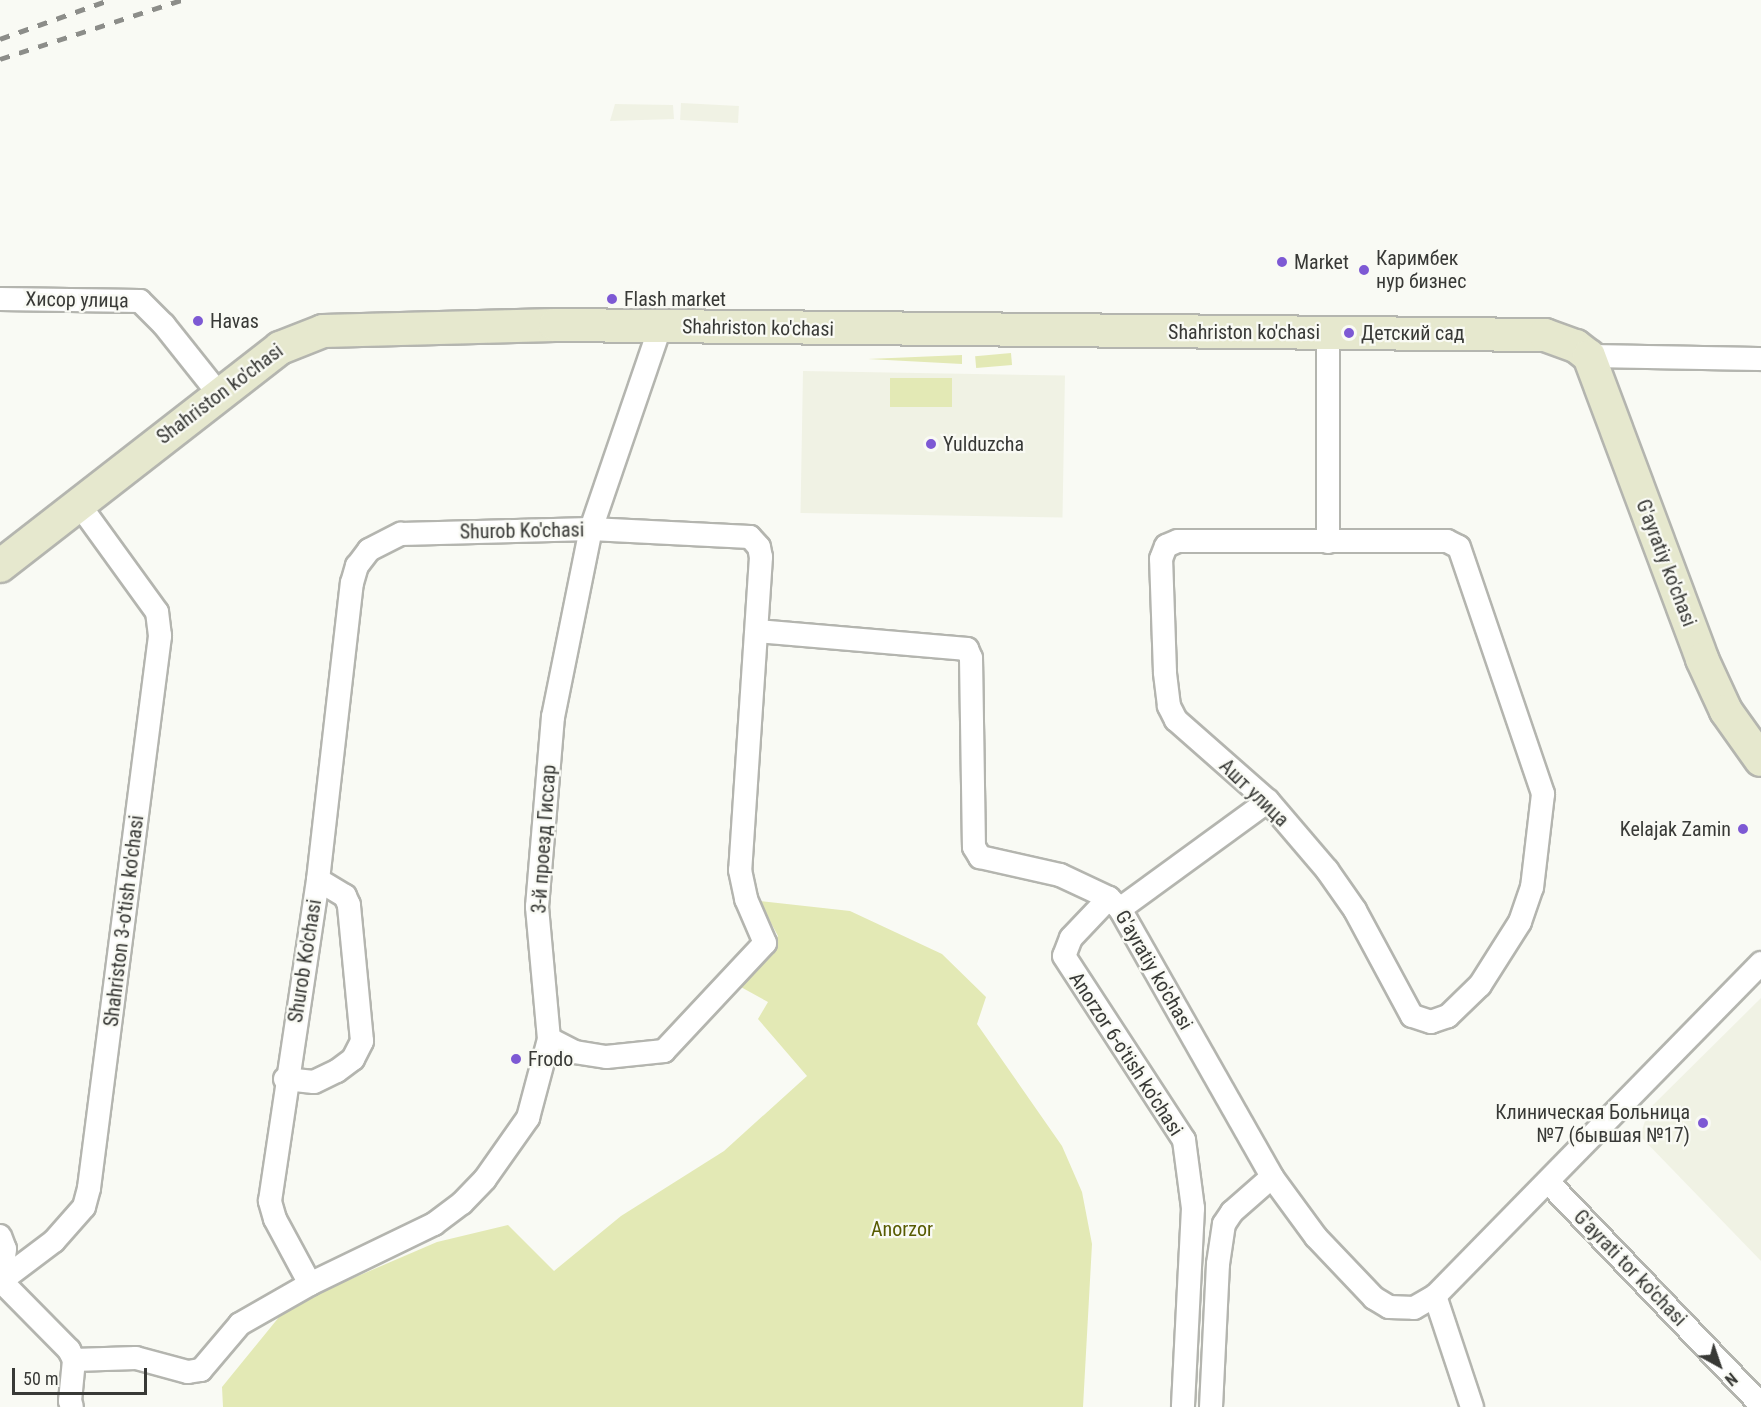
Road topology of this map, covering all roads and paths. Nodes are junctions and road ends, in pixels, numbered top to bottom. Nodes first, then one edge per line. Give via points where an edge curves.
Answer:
1 (0, 299) edge
2 (660, 327) junction
3 (1328, 333) junction
4 (1589, 356) junction
5 (1761, 359) edge
6 (218, 393) junction
7 (78, 502) junction
8 (591, 529) junction
9 (1328, 542) junction
10 (0, 566) edge
11 (757, 631) junction
12 (1759, 765) edge
13 (1268, 801) junction
14 (318, 880) junction
15 (1114, 903) junction
16 (1761, 963) edge
17 (549, 1038) junction
18 (285, 1078) junction
19 (1272, 1177) junction
20 (1549, 1183) junction
21 (0, 1236) edge
22 (1, 1281) edge
23 (310, 1284) junction
24 (1435, 1296) junction
25 (74, 1360) junction
26 (1761, 1405) edge
27 (72, 1407) edge
28 (1184, 1407) edge
29 (1211, 1407) edge
30 (1472, 1407) edge

1 - 6 street, Хисор улица via 140,301
2 - 3 main road, Shahriston ko'chasi
2 - 6 main road, Shahriston ko'chasi via 394,327 323,331 280,348
2 - 8 street, 3-й проезд Гиссар
3 - 4 main road, Shahriston ko'chasi via 1545,335 1576,346
3 - 9 street
4 - 5 street
4 - 12 main road, G'ayratiy ko'chasi via 1702,660 1726,711
6 - 7 main road, Shahriston ko'chasi
7 - 10 main road, Shahriston ko'chasi
7 - 22 street, Shahriston 3-o'tish ko'chasi via 157,612 160,636 89,1188 84,1207 54,1241
8 - 11 street, Shurob Ko'chasi via 750,537 759,547 761,557
8 - 14 street, Shurob Ko'chasi via 401,534 369,550 352,583
8 - 17 street, 3-й проезд Гиссар via 553,717 537,907
9 - 13 street, Ашт улица via 1178,541 1166,546 1161,559 1169,706 1188,732
9 - 13 street, Ашт улица via 1447,541 1459,547 1543,794 1532,886 1520,922 1480,985 1448,1016 1431,1022 1420,1020 1406,1009 1355,910
11 - 15 street, G'ayratiy ko'chasi via 967,649 971,658 974,848 989,861 1060,875
11 - 17 street, Shurob Ko'chasi via 741,870 746,898 765,943 664,1051 638,1057 606,1057 575,1052
13 - 15 street
14 - 18 street, Shurob Ko'chasi
14 - 18 street via 345,896 349,905 362,1041 352,1059 338,1071 314,1082
15 - 19 street, G'ayratiy ko'chasi
15 - 28 street, Anorzor 6-o'tish ko'chasi via 1071,938 1064,956 1184,1140 1193,1208
16 - 20 street, G'ayratiy ko'chasi via 1663,1059
17 - 23 street, 3-й проезд Гиссар via 528,1118 477,1187 434,1224
18 - 23 street, Shurob Ko'chasi via 270,1201 275,1219
19 - 24 street, G'ayratiy ko'chasi via 1316,1237 1374,1298 1402,1310
19 - 29 street via 1224,1224 1218,1264
20 - 24 street, G'ayratiy ko'chasi
20 - 26 street, G'ayrati tor ko'chasi
21 - 22 street via 5,1249
22 - 25 street via 60,1340
23 - 25 street, 3-й проезд Гиссар via 240,1324 206,1365 194,1372 136,1358
24 - 30 street
25 - 27 street

